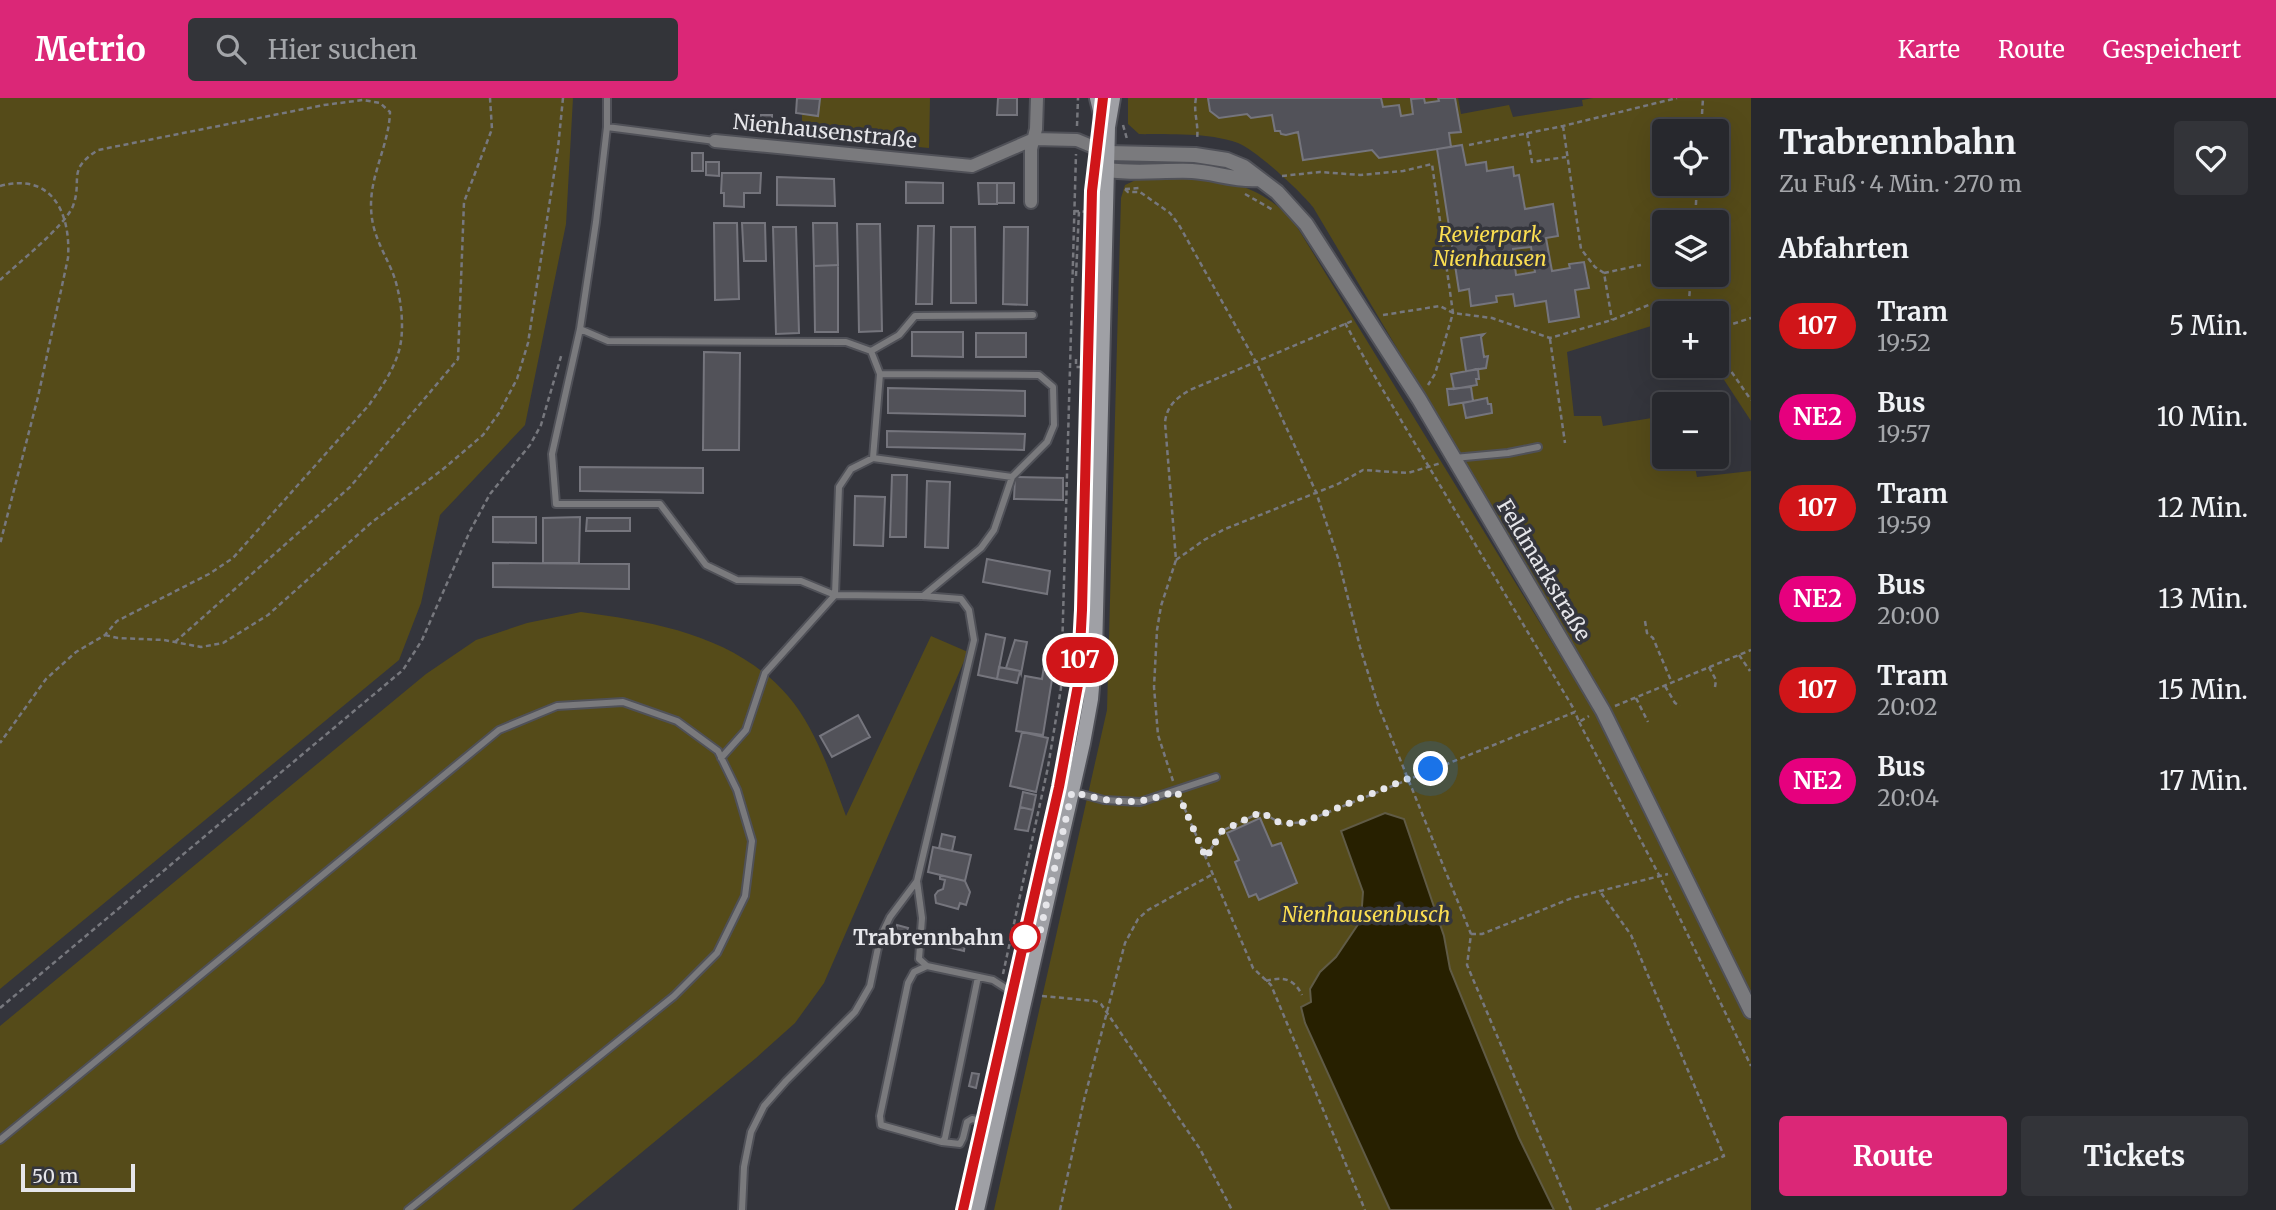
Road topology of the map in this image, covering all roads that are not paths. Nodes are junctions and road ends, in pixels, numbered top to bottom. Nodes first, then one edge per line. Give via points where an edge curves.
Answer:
1 (607, 98) edge
2 (1037, 98) edge
3 (1097, 98) edge
4 (1113, 98) edge
5 (607, 127) junction
6 (1108, 127) junction
7 (1034, 139) junction
8 (715, 141) joint
9 (1108, 153) junction
10 (1108, 170) junction
11 (1258, 179) junction
12 (1031, 202) dead end
13 (1033, 315) dead end
14 (580, 330) junction
15 (871, 351) junction
16 (880, 374) junction
17 (1538, 447) dead end
18 (873, 458) junction
19 (1452, 458) junction
20 (1012, 477) junction
21 (835, 594) junction
22 (923, 596) junction
23 (722, 758) junction
24 (1216, 777) dead end
25 (1072, 792) junction
26 (917, 881) junction
27 (927, 966) junction
28 (978, 977) junction
29 (1026, 995) junction
30 (1751, 1011) edge
31 (997, 1124) junction
32 (0, 1140) edge
33 (942, 1142) junction
34 (408, 1210) edge
35 (741, 1210) edge
36 (977, 1210) edge

1 - 5 lane
2 - 7 street
3 - 6 main road
4 - 6 main road
5 - 8 lane, Nienhausenstraße
5 - 14 lane
6 - 9 main road
7 - 8 street, Nienhausenstraße via 972,166
7 - 9 street, Nienhausenstraße via 1077,140
7 - 12 street
9 - 10 main road
9 - 11 street, Feldmarkstraße via 1227,160
10 - 11 street via 1200,172 1242,181
10 - 25 main road via 1095,652 1091,699
11 - 19 street, Feldmarkstraße via 1277,192 1306,224
13 - 15 lane via 915,316 899,335
14 - 15 lane via 608,341 846,342
14 - 21 lane via 552,454 556,504 660,504 706,565 737,580 802,581
15 - 16 lane
16 - 18 lane
16 - 20 lane via 1039,375 1053,387 1054,425 1047,442
17 - 19 lane
18 - 20 lane
18 - 21 lane via 851,469 839,487
19 - 30 street, Feldmarkstraße via 1603,711
20 - 22 lane via 994,530 981,548
21 - 22 lane
21 - 23 lane via 765,673 746,730
22 - 26 lane via 961,599 969,610 974,640
23 - 32 lane via 677,721 623,702 557,706 499,730
23 - 34 lane via 752,841 745,896 717,953 674,996
24 - 25 lane via 1140,802
25 - 29 main road
26 - 27 lane via 922,918 919,959
26 - 35 lane via 880,938 870,986 855,1012 764,1106 751,1132
27 - 28 lane
27 - 33 lane via 914,972 908,983 880,1116 881,1125
28 - 29 lane
28 - 33 lane
29 - 31 main road
31 - 33 lane via 972,1119 960,1144
31 - 36 main road

